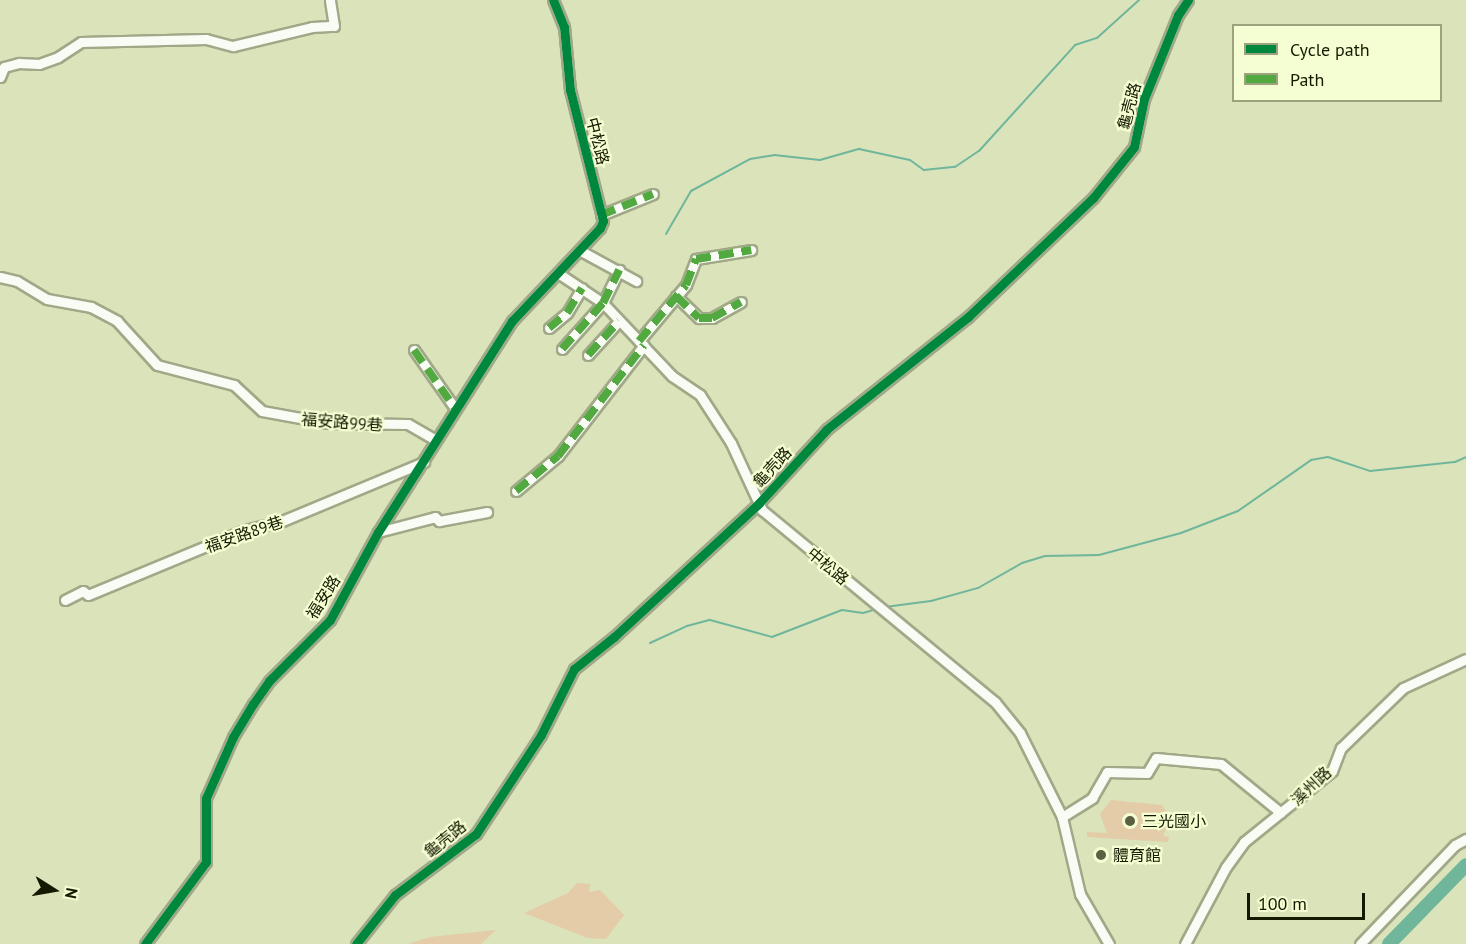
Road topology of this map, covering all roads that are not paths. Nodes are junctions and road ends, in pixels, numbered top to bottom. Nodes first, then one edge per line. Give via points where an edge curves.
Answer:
1 (330, 0) edge
2 (553, 0) edge
3 (1188, 0) edge
4 (0, 77) edge
5 (653, 194) dead end
6 (601, 215) junction
7 (581, 250) junction
8 (751, 250) dead end
9 (619, 270) junction
10 (558, 273) junction
11 (0, 277) edge
12 (636, 280) dead end
13 (582, 288) junction
14 (676, 296) junction
15 (741, 302) dead end
16 (603, 303) junction
17 (619, 321) junction
18 (549, 328) dead end
19 (641, 343) junction
20 (562, 349) dead end
21 (414, 350) dead end
22 (588, 355) dead end
23 (454, 407) junction
24 (436, 440) junction
25 (424, 462) junction
26 (516, 491) dead end
27 (759, 503) junction
28 (487, 512) dead end
29 (378, 532) junction
30 (65, 600) dead end
31 (1466, 659) edge
32 (1281, 813) junction
33 (1062, 817) junction
34 (1466, 839) edge
35 (145, 944) edge
36 (357, 944) edge
37 (1109, 944) edge
38 (1185, 944) edge
39 (1360, 944) edge

1 - 4 street via 334,26 312,27 233,46 206,39 81,42 39,64 4,67
2 - 6 street, 中松路 via 564,27 570,94
3 - 27 street, 龜壳路 via 1178,15 1144,99 1134,147 1093,198 968,317 827,429
5 - 6 street
6 - 7 street via 600,228
7 - 9 street
7 - 10 street
8 - 14 street via 696,259 686,285
9 - 12 street
9 - 16 street
10 - 13 street, 中松路
10 - 23 street, 福安路 via 512,321
11 - 24 street, 福安路99巷 via 17,281 47,299 91,307 117,321 157,365 234,385 262,411 328,423 408,424
13 - 16 street, 中松路
13 - 18 street via 567,313
14 - 15 street via 699,318 712,318
14 - 19 street
16 - 17 street, 中松路
16 - 20 street
17 - 19 street, 中松路
17 - 22 street
19 - 26 street via 558,456
19 - 27 street, 中松路 via 672,376 700,395 731,443
21 - 23 street
23 - 24 street, 福安路
24 - 25 street, 福安路
25 - 29 street, 福安路
25 - 30 street, 福安路89巷 via 282,521 245,530 88,595 83,591
27 - 33 street, 中松路 via 776,524 995,702 1020,733
27 - 36 street, 龜壳路 via 614,638 574,669 541,735 476,834 395,895
28 - 29 street via 439,520 435,517
29 - 35 street, 福安路 via 330,620 269,681 233,737 206,798 206,862
31 - 32 street, 溪州路 via 1403,688 1341,748 1332,771
32 - 33 street via 1221,764 1156,758 1147,773 1107,772 1092,798
32 - 38 street, 溪州路 via 1244,842 1226,867
33 - 37 street, 中松路 via 1080,894
34 - 39 street via 1455,845

